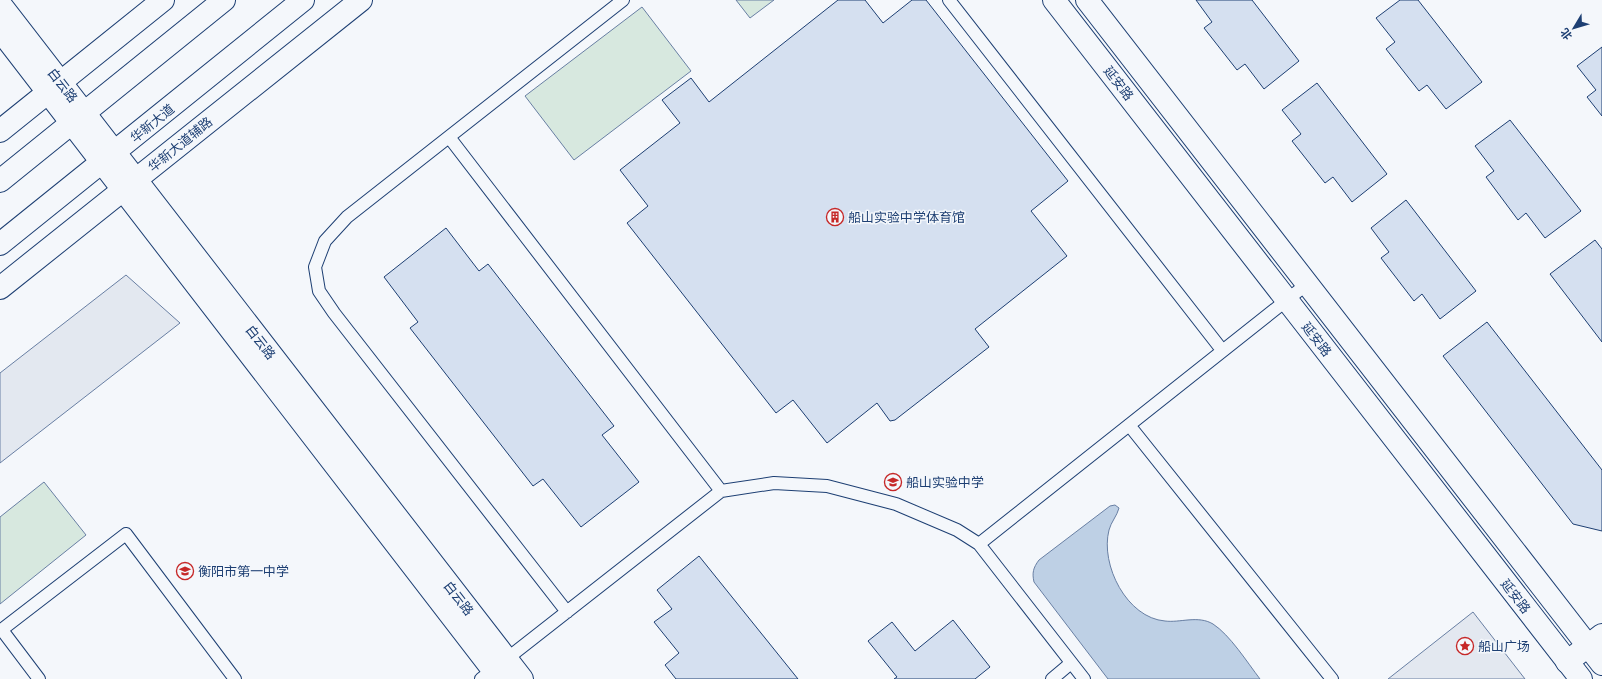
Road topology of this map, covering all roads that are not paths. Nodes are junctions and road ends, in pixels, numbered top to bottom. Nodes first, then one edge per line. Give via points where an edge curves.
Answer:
1 (163, 0) edge
2 (224, 0) edge
3 (303, 0) edge
4 (361, 0) edge
5 (623, 0) edge
6 (949, 0) edge
7 (1054, 0) edge
8 (1087, 0) edge
9 (0, 4) edge
10 (0, 30) edge
11 (54, 87) junction
12 (78, 118) junction
13 (0, 131) edge
14 (449, 137) junction
15 (109, 158) junction
16 (0, 181) edge
17 (130, 185) junction
18 (0, 244) edge
19 (1307, 284) junction
20 (0, 288) edge
21 (1286, 299) junction
22 (1222, 350) junction
23 (1129, 425) junction
24 (722, 491) junction
25 (979, 544) junction
26 (567, 612) junction
27 (1, 630) edge
28 (1595, 640) edge
29 (1567, 662) junction
30 (1072, 663) junction
31 (1602, 664) edge
32 (495, 672) edge
33 (40, 679) edge
34 (235, 679) edge
35 (522, 679) edge
36 (1052, 679) edge
37 (1084, 679) edge
38 (1332, 679) edge
39 (1581, 679) edge

1 - 11 main road
2 - 12 main road
3 - 15 main road, 华新大道
4 - 17 main road, 华新大道辅路
5 - 14 lane
6 - 22 lane
7 - 21 main road, 延安路
8 - 19 main road, 延安路
9 - 11 main road, 白云路
10 - 11 main road, 白云路
11 - 12 main road, 白云路
11 - 13 main road
12 - 15 main road, 白云路
12 - 16 main road
14 - 24 lane
14 - 26 lane via 347,217 325,241 315,267 319,291
15 - 17 main road, 白云路
15 - 18 main road, 华新大道
17 - 20 main road, 华新大道辅路
17 - 32 main road, 白云路
19 - 21 lane
19 - 28 main road, 延安路
21 - 22 lane
21 - 29 main road, 延安路
22 - 23 lane
23 - 25 lane
23 - 38 lane
24 - 25 lane via 774,483 827,486 896,504 957,530
24 - 26 lane
25 - 30 lane
26 - 32 lane
27 - 33 lane
27 - 34 lane via 126,534
28 - 29 main road
28 - 31 main road, 延安路
29 - 39 main road, 延安路
30 - 36 lane
30 - 37 lane
32 - 35 main road, 白云路

